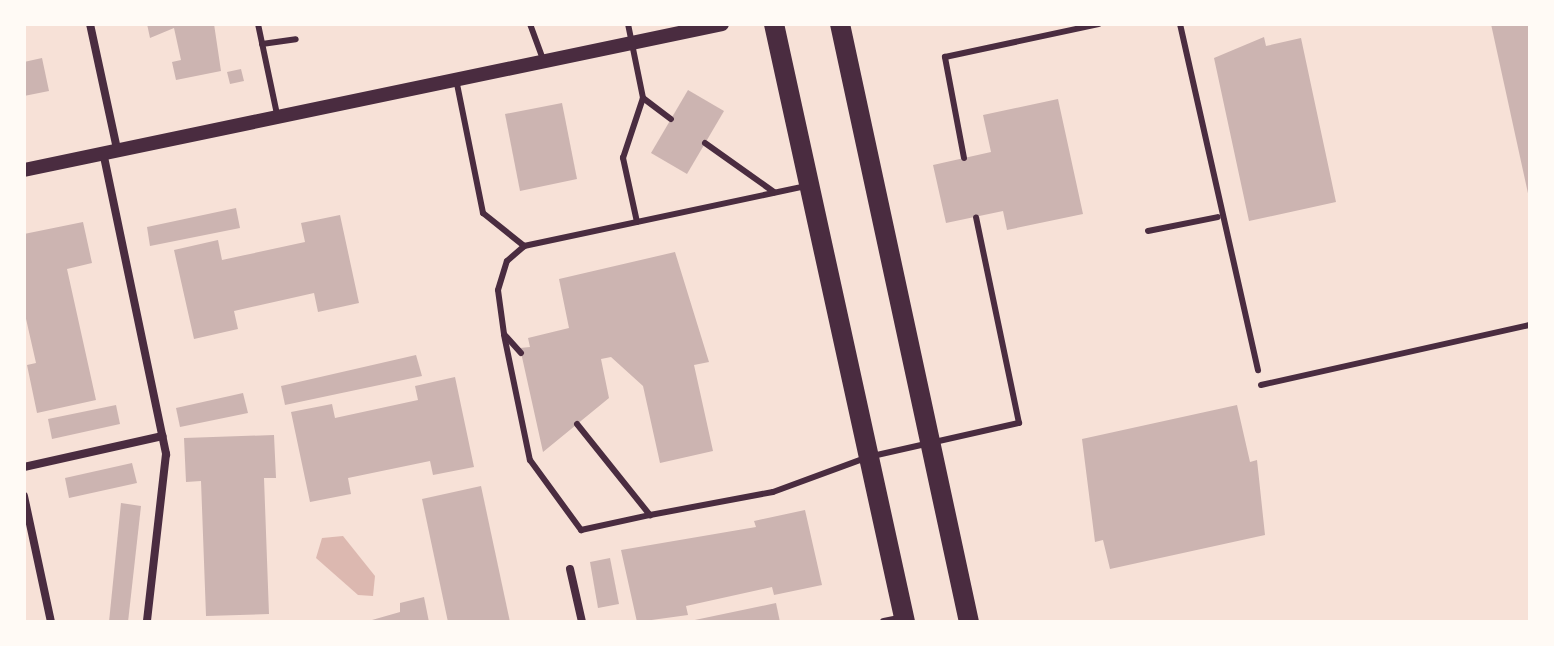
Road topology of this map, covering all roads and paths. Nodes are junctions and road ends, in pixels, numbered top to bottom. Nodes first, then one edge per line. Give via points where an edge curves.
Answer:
1 (90, 24) edge
2 (258, 24) edge
3 (530, 24) edge
4 (628, 24) edge
5 (722, 24) edge
6 (774, 24) edge
7 (840, 24) edge
8 (1099, 24) edge
9 (1180, 24) edge
10 (296, 39) dead end
11 (632, 42) junction
12 (262, 44) junction
13 (544, 62) junction
14 (456, 79) junction
15 (643, 98) junction
16 (277, 116) junction
17 (671, 119) dead end
18 (705, 143) dead end
19 (110, 151) junction
20 (964, 158) dead end
21 (24, 170) edge
22 (809, 186) junction
23 (774, 193) junction
24 (976, 217) dead end
25 (1218, 217) junction
26 (637, 222) junction
27 (1148, 231) dead end
28 (524, 246) junction
29 (1530, 325) edge
30 (504, 334) junction
31 (521, 353) dead end
32 (1258, 370) dead end
33 (1261, 385) dead end
34 (577, 424) dead end
35 (163, 436) junction
36 (930, 443) junction
37 (868, 457) junction
38 (24, 467) edge
39 (24, 496) edge
40 (650, 515) junction
41 (570, 569) dead end
42 (897, 621) edge
43 (51, 622) edge
44 (147, 622) edge
45 (582, 622) edge
46 (969, 622) edge

1 - 19 street
2 - 12 lane
3 - 13 lane
4 - 11 lane
5 - 11 street
6 - 22 main road
7 - 36 main road
8 - 20 lane via 945,57
9 - 25 lane
10 - 12 lane
11 - 13 street
11 - 15 lane
12 - 16 lane
13 - 14 street
14 - 16 street
14 - 28 lane via 483,213
15 - 17 lane
15 - 26 lane via 623,158
16 - 19 street
18 - 23 lane
19 - 21 street
19 - 35 street via 112,192
22 - 23 lane
22 - 37 main road
23 - 26 lane
24 - 36 lane via 1019,423
25 - 27 lane
25 - 32 lane
26 - 28 lane
28 - 30 lane via 507,261 498,290
29 - 33 lane
30 - 31 lane
30 - 40 lane via 530,460 581,530
34 - 40 lane
35 - 38 street
35 - 44 street
36 - 37 lane
36 - 46 main road
37 - 40 lane via 787,485
37 - 42 main road
39 - 43 street
41 - 45 street

